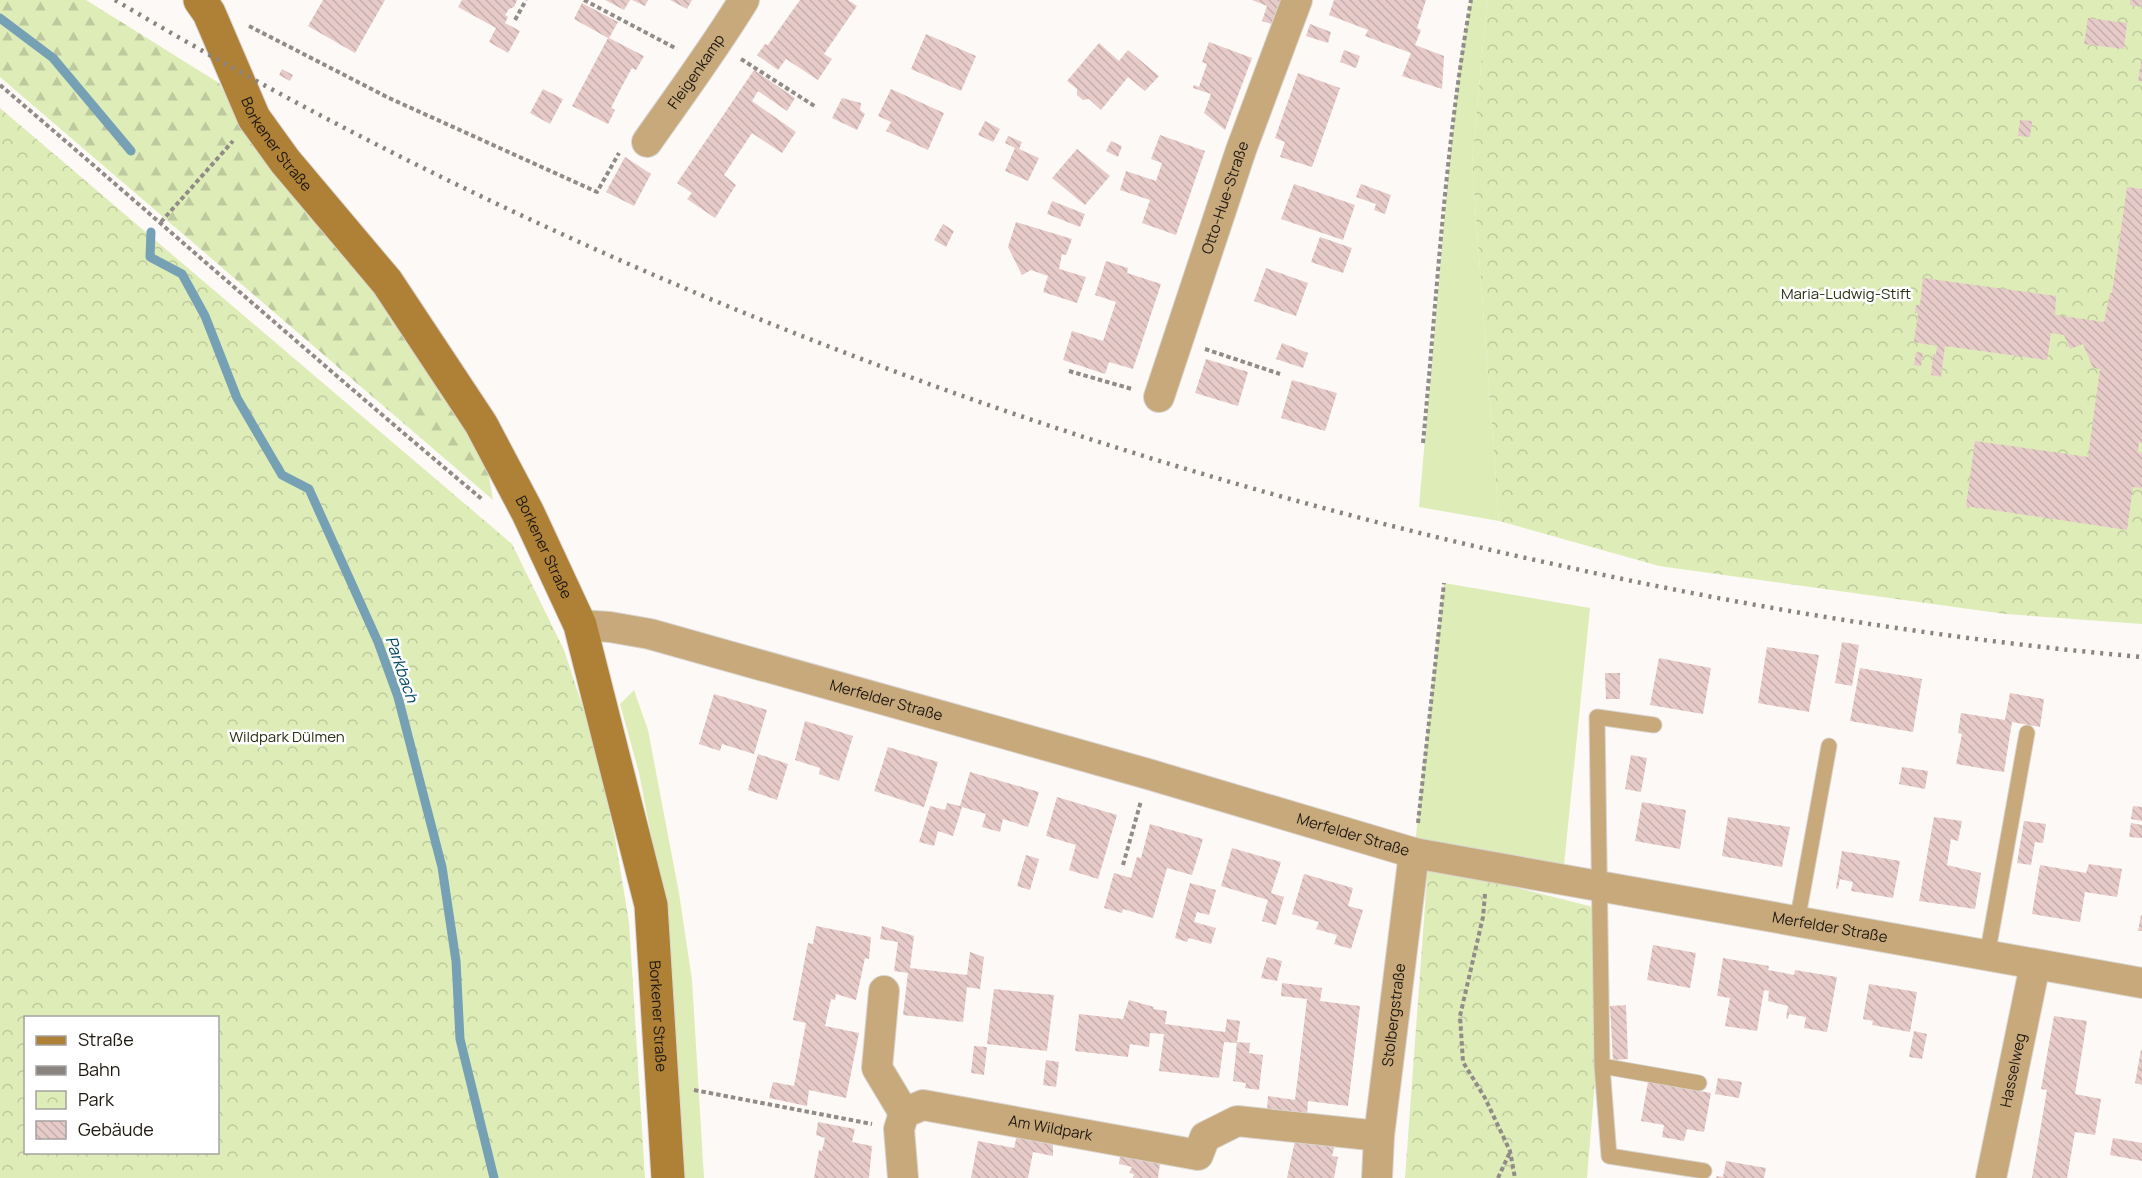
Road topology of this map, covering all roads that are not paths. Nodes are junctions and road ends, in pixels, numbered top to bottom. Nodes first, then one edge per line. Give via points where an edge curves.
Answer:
1 (744, 0) edge
2 (1297, 0) edge
3 (204, 6) edge
4 (647, 142) road end
5 (1159, 397) road end
6 (580, 624) junction
7 (1654, 725) dead end
8 (2027, 733) dead end
9 (1829, 746) dead end
10 (1414, 853) junction
11 (1601, 887) junction
12 (1797, 922) junction
13 (1987, 956) junction
14 (2035, 965) junction
15 (2142, 983) edge
16 (884, 992) dead end
17 (1602, 1066) junction
18 (1698, 1083) dead end
19 (902, 1121) junction
20 (1379, 1136) junction
21 (1198, 1166) edge
22 (1704, 1171) dead end
23 (668, 1178) edge
24 (903, 1178) edge
25 (1377, 1178) edge
26 (1991, 1178) edge

1 - 4 street, Fleigenkamp
2 - 5 street, Otto-Hue-Straße via 1241,150
3 - 6 street, Borkener Straße via 254,118 387,282 480,424 528,513
6 - 10 street, Merfelder Straße via 650,634
6 - 23 street, Borkener Straße via 651,905
7 - 11 lane via 1598,717
8 - 13 lane
9 - 12 lane
10 - 11 street, Merfelder Straße
10 - 20 street, Stolbergstraße
11 - 12 street, Merfelder Straße
11 - 17 lane
12 - 13 street, Merfelder Straße
13 - 14 street, Merfelder Straße
14 - 15 street, Merfelder Straße
14 - 26 street, Hasselweg
16 - 19 street via 877,1068
17 - 18 lane
17 - 22 lane via 1609,1156
19 - 21 street, Am Wildpark via 923,1105
19 - 24 street
20 - 21 street, Am Wildpark via 1237,1121 1205,1137
20 - 25 street, Stolbergstraße

